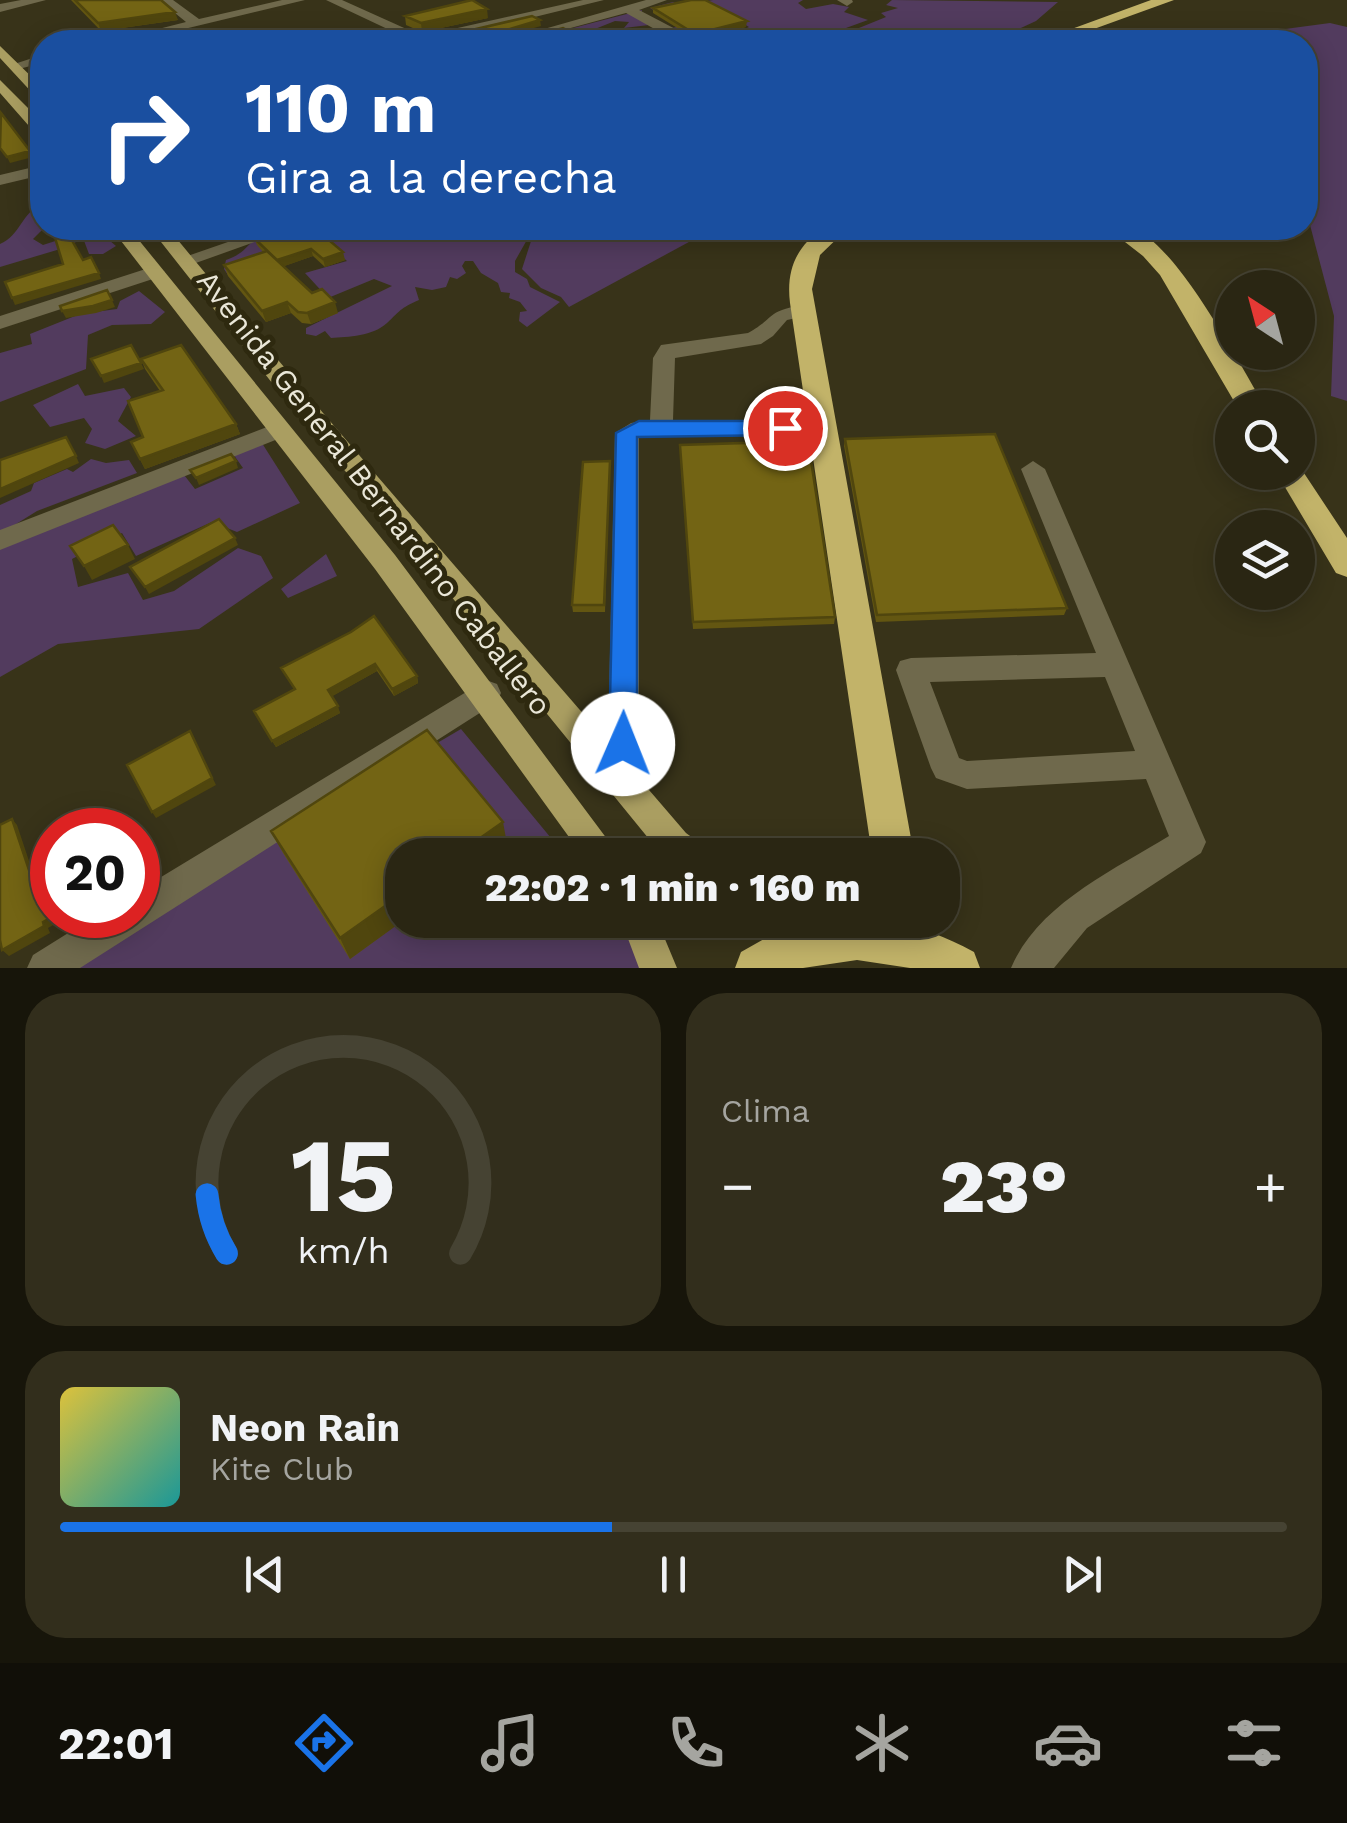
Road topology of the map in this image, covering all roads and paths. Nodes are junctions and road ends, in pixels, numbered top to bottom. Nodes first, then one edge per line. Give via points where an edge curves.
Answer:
1 (40, 0) edge
2 (165, 0) edge
3 (299, 0) edge
4 (332, 0) edge
5 (598, 0) edge
6 (661, 0) edge
7 (1166, 0) edge
8 (2, 3) edge
9 (626, 10) junction
10 (196, 24) junction
11 (169, 30) edge
12 (399, 30) edge
13 (478, 30) edge
14 (554, 30) edge
15 (666, 30) edge
16 (1079, 30) edge
17 (0, 50) edge
18 (30, 62) edge
19 (15, 66) junction
20 (30, 82) edge
21 (0, 84) edge
22 (30, 118) edge
23 (30, 173) edge
24 (0, 180) edge
25 (130, 240) edge
26 (169, 240) edge
27 (247, 240) edge
28 (819, 240) edge
29 (1135, 240) edge
30 (186, 260) junction
31 (155, 272) junction
32 (803, 311) junction
33 (0, 322) edge
34 (1241, 390) edge
35 (661, 428) junction
36 (785, 428) dead end
37 (280, 430) junction
38 (1033, 468) dead end
39 (1302, 490) edge
40 (0, 540) edge
41 (1347, 565) edge
42 (1114, 665) junction
43 (486, 693) junction
44 (1156, 764) junction
45 (622, 783) junction
46 (590, 838) edge
47 (669, 838) edge
48 (891, 838) edge
49 (160, 896) edge
50 (94, 938) edge
51 (646, 938) edge
52 (816, 938) edge
53 (907, 938) edge
54 (46, 968) edge
55 (658, 968) edge
56 (756, 968) edge
57 (958, 968) edge
58 (1030, 968) edge

1 - 8 street
2 - 10 street
3 - 10 street
4 - 12 street
5 - 13 street
6 - 9 street
7 - 16 highway
9 - 14 street
9 - 15 street
10 - 11 street
17 - 19 main road
18 - 19 street
19 - 20 main road
21 - 22 main road
23 - 24 street
25 - 31 main road, Avenida General Bernardino Caballero
26 - 30 main road, Avenida General Bernardino Caballero
27 - 30 street
28 - 32 highway via 797,288
29 - 34 highway via 1170,272
30 - 45 main road, Avenida General Bernardino Caballero
31 - 33 street
31 - 37 main road, Avenida General Bernardino Caballero
32 - 35 street via 780,315 753,339 668,350
32 - 48 highway
35 - 36 street
35 - 45 street via 626,433
37 - 40 street
37 - 43 main road, Avenida General Bernardino Caballero
38 - 42 street
39 - 41 highway
42 - 44 street
42 - 44 street via 911,670 947,768 967,775
43 - 46 main road, Avenida General Bernardino Caballero
43 - 49 street
44 - 58 street via 1189,842 1074,916
45 - 47 main road, Avenida General Bernardino Caballero
50 - 54 street
51 - 55 main road
52 - 56 highway
53 - 57 highway

